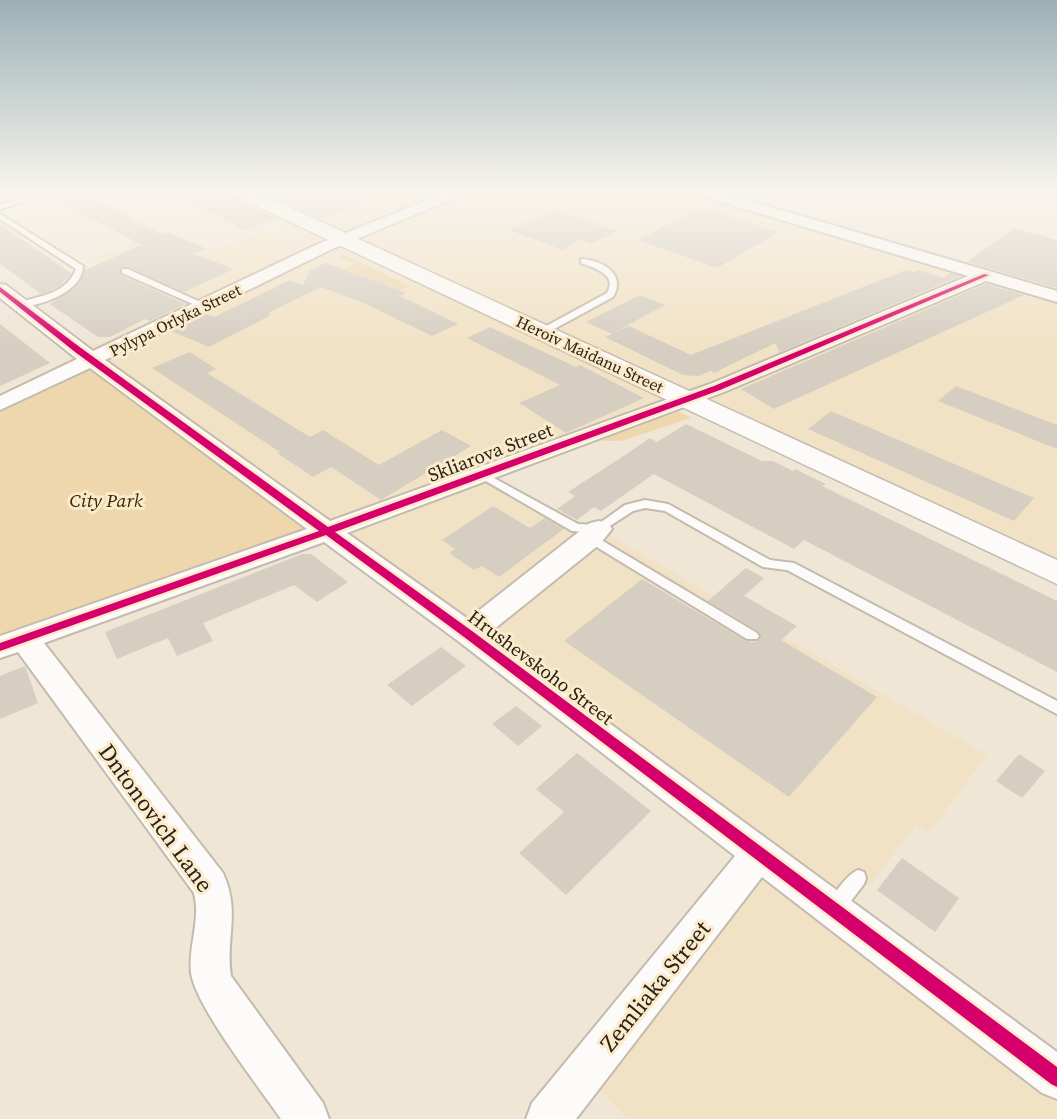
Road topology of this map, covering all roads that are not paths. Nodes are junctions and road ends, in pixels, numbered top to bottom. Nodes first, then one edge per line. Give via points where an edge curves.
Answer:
1 (40, 242) edge
2 (335, 242) edge
3 (349, 242) edge
4 (875, 242) edge
5 (584, 261) dead end
6 (125, 271) dead end
7 (986, 275) junction
8 (10, 297) edge
9 (1057, 297) edge
10 (205, 306) junction
11 (542, 332) junction
12 (92, 359) junction
13 (684, 398) junction
14 (0, 404) edge
15 (481, 474) junction
16 (328, 531) junction
17 (595, 533) junction
18 (1057, 573) edge
19 (468, 634) junction
20 (752, 636) dead end
21 (12, 643) edge
22 (1057, 708) edge
23 (758, 851) junction
24 (858, 878) dead end
25 (834, 908) junction
26 (1057, 1078) edge
27 (307, 1119) edge
28 (548, 1119) edge

1 - 8 lane via 80,268 78,280 71,287
2 - 10 street, Pylypa Orlyka Street
3 - 11 street, Heroiv Maidanu Street
4 - 7 street
5 - 11 lane via 608,270 615,289
6 - 10 lane
7 - 9 street
7 - 13 street, Skliarova Street
8 - 12 street, Hrushevskoho Street
10 - 12 street, Pylypa Orlyka Street
11 - 13 street, Heroiv Maidanu Street
12 - 14 street, Pylypa Orlyka Street
12 - 16 street, Hrushevskoho Street
13 - 15 street, Skliarova Street
13 - 18 street, Heroiv Maidanu Street
15 - 16 street, Skliarova Street
15 - 17 lane via 576,528
16 - 19 street, Hrushevskoho Street
16 - 21 street, Skliarova Street
17 - 19 street
17 - 20 lane
17 - 22 lane via 629,508 645,504 668,508 767,564 790,566
19 - 23 street, Hrushevskoho Street
21 - 27 street, Dntonovich Lane via 209,885 214,900 209,968 215,985
23 - 25 street, Hrushevskoho Street
23 - 28 street, Zemliaka Street via 746,873
24 - 25 lane
25 - 26 street, Hrushevskoho Street

